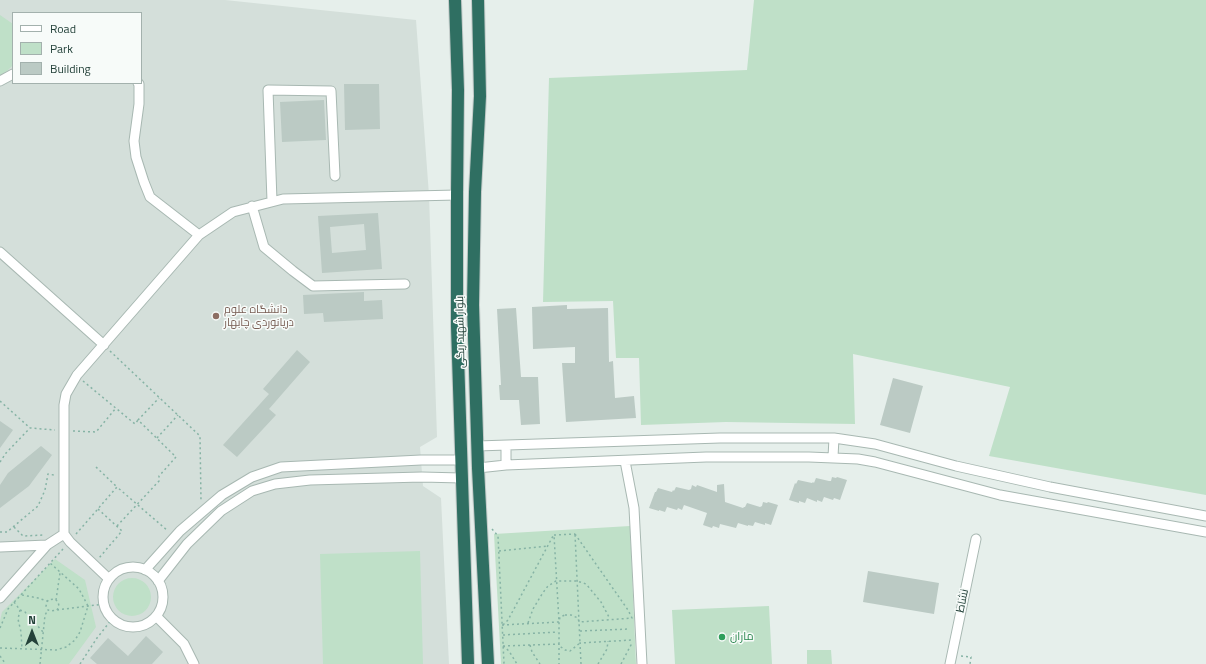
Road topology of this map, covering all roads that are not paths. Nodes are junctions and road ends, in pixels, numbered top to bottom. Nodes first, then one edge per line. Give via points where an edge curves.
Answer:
1 (456, 0) edge
2 (478, 0) edge
3 (12, 75) edge
4 (0, 81) edge
5 (139, 84) edge
6 (335, 176) dead end
7 (457, 195) junction
8 (272, 201) junction
9 (252, 206) junction
10 (199, 235) junction
11 (0, 252) edge
12 (405, 284) dead end
13 (104, 345) junction
14 (834, 438) junction
15 (477, 446) junction
16 (506, 446) junction
17 (833, 457) junction
18 (461, 460) junction
19 (625, 461) junction
20 (506, 465) junction
21 (478, 468) junction
22 (461, 478) junction
23 (1156, 507) junction
24 (1206, 516) edge
25 (1151, 522) junction
26 (1206, 532) edge
27 (67, 538) junction
28 (976, 539) dead end
29 (47, 545) junction
30 (0, 547) edge
31 (145, 570) junction
32 (109, 579) junction
33 (158, 581) junction
34 (0, 598) edge
35 (156, 616) junction
36 (194, 664) edge
37 (468, 664) edge
38 (488, 664) edge
39 (642, 664) edge
40 (950, 664) edge

1 - 7 highway, بلوار شهید ریگی
2 - 15 highway, بلوار شهید ریگی via 480,96 473,305
3 - 4 street
5 - 10 street via 134,141 144,182 150,197
6 - 8 street via 331,91 268,90
7 - 8 street
7 - 18 highway, بلوار شهید ریگی
8 - 9 street
9 - 10 street via 233,212
9 - 12 street via 264,247 313,286
10 - 13 street
11 - 13 street
13 - 27 street via 77,375 64,400
14 - 16 street via 720,438
14 - 17 street
14 - 23 street via 876,444 956,466
15 - 16 street
15 - 21 highway, بلوار شهید ریگی
16 - 20 street
17 - 19 street via 706,457
17 - 25 street via 875,462 1000,495
18 - 22 highway, بلوار شهید ریگی
18 - 31 street via 281,467 252,477 222,494 175,537
19 - 20 street
19 - 39 street via 634,508
20 - 21 street
21 - 38 highway, بلوار شهید ریگی
22 - 33 street via 310,480 275,484 252,491 221,511 187,544
22 - 37 highway, بلوار شهید ریگی
23 - 24 street
23 - 25 street
25 - 26 street
27 - 29 street
27 - 32 street
28 - 40 street, نشاط
29 - 30 street
29 - 34 street
31 - 32 street via 125,568
31 - 33 street
32 - 35 street via 102,598 104,608 118,624 138,627
33 - 35 street via 163,599
35 - 36 street via 184,644

